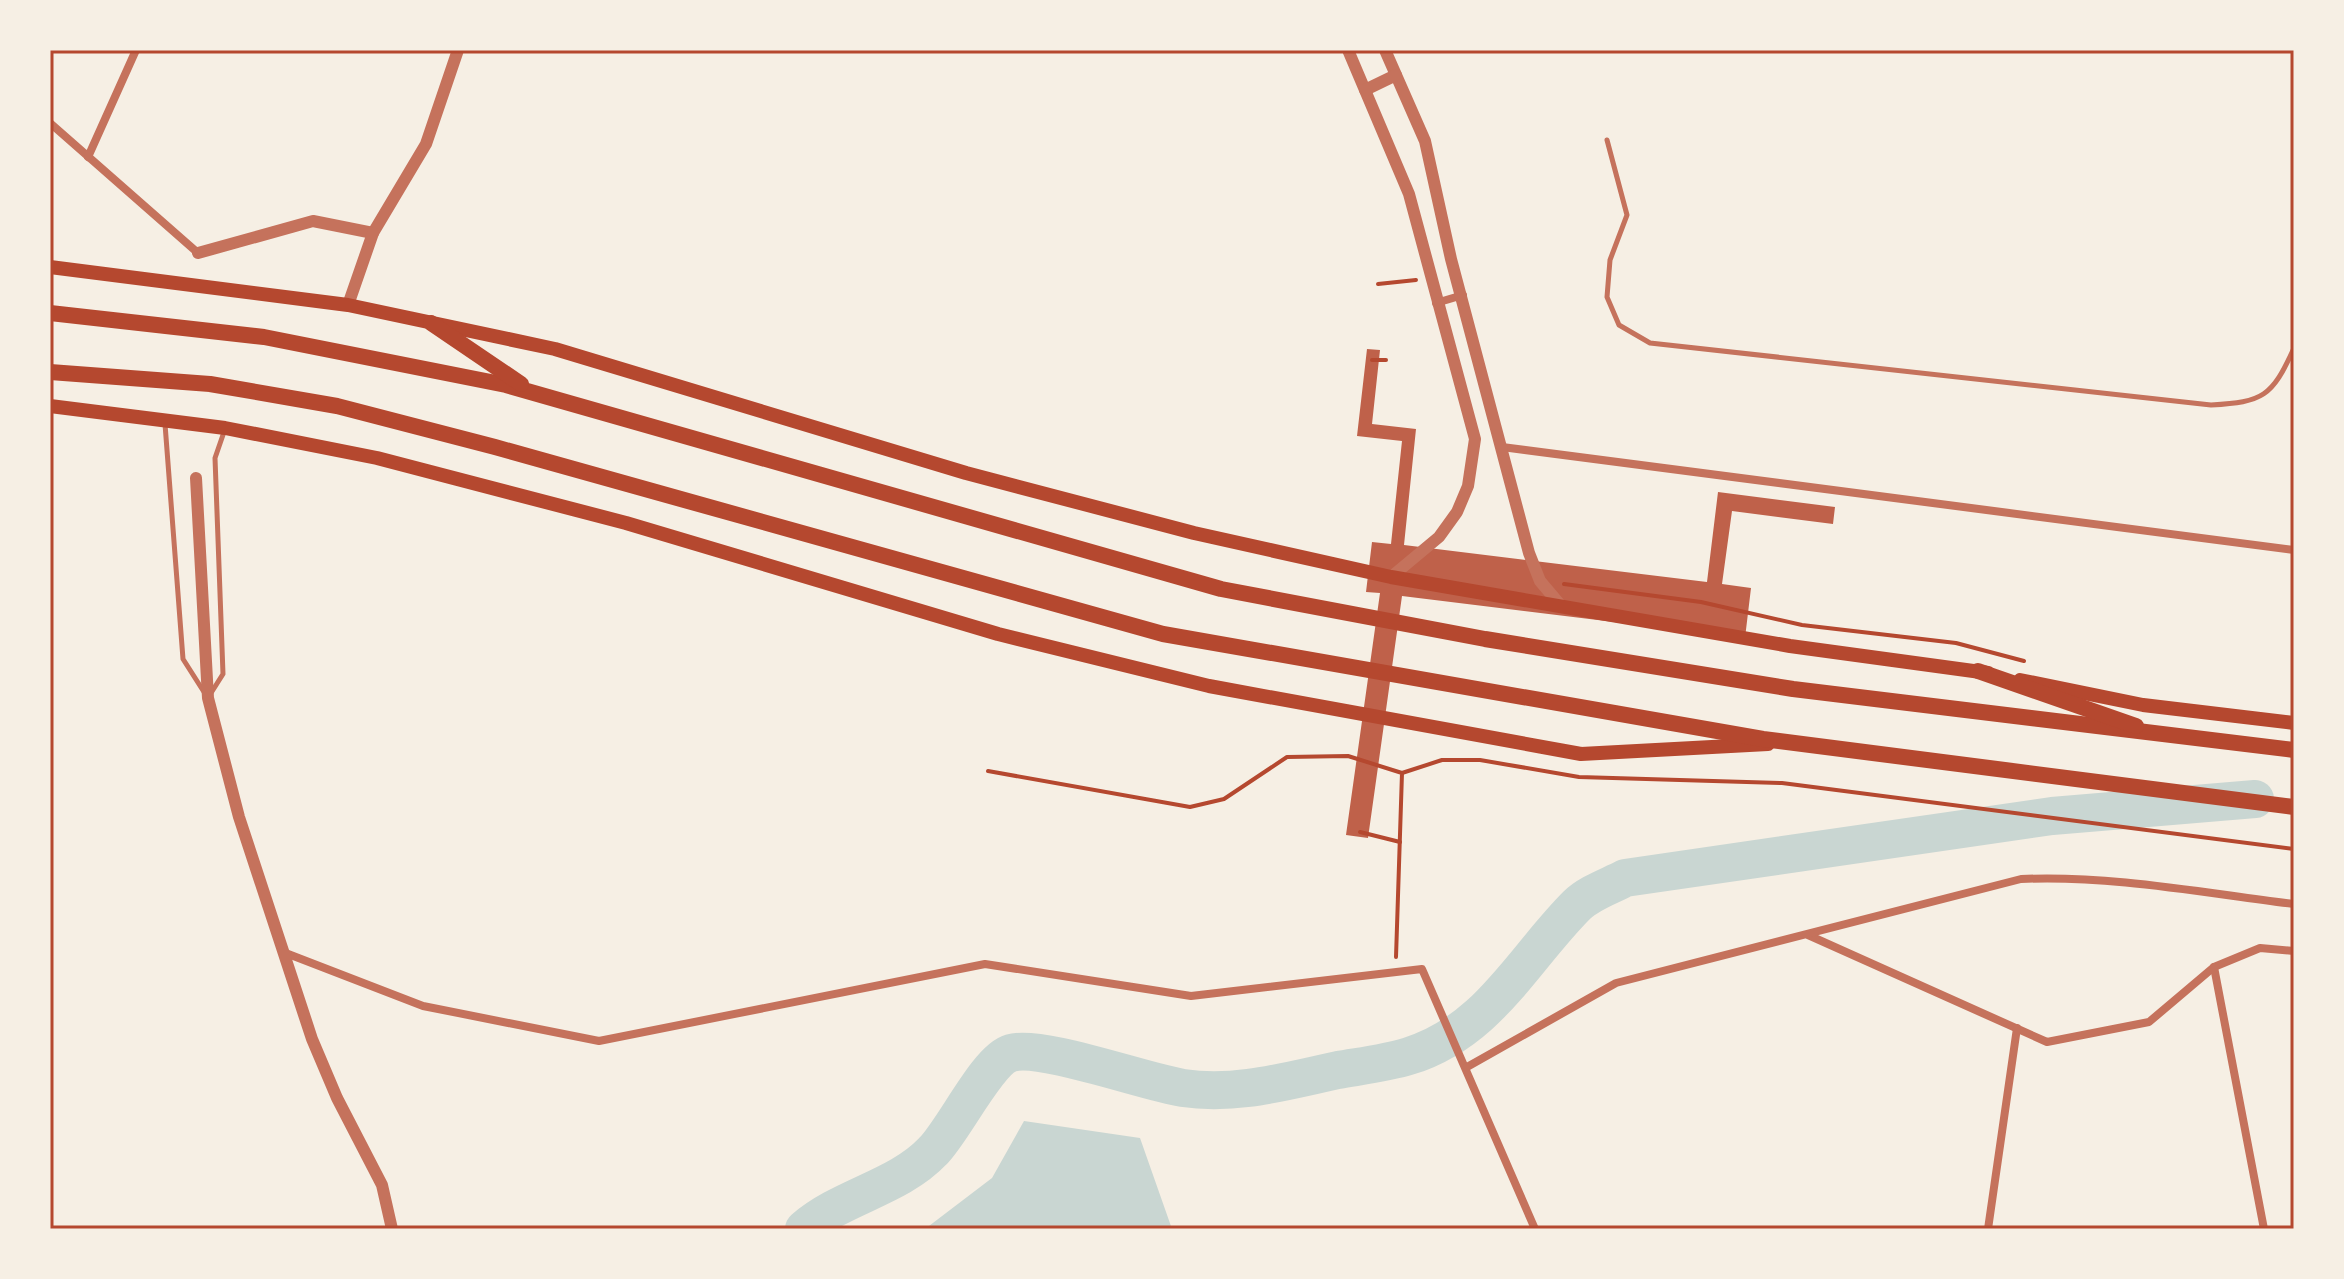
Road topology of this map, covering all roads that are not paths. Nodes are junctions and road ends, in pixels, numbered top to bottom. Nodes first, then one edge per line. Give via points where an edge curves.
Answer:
1 (136, 50) edge
2 (458, 50) edge
3 (1348, 50) edge
4 (1385, 50) edge
5 (1396, 75) junction
6 (1365, 90) junction
7 (50, 123) edge
8 (1607, 140) dead end
9 (88, 157) junction
10 (373, 233) junction
11 (198, 253) joint
12 (50, 267) edge
13 (1463, 295) junction
14 (1436, 303) junction
15 (348, 305) junction
16 (50, 313) edge
17 (431, 323) junction
18 (2294, 348) edge
19 (50, 372) edge
20 (532, 392) junction
21 (50, 406) edge
22 (165, 419) junction
23 (225, 428) junction
24 (1502, 447) junction
25 (196, 478) dead end
26 (2294, 550) edge
27 (1391, 577) junction
28 (1562, 607) junction
29 (1978, 671) junction
30 (208, 698) junction
31 (2294, 723) edge
32 (2167, 737) junction
33 (1790, 743) junction
34 (2294, 750) edge
35 (2294, 807) edge
36 (2294, 904) edge
37 (1808, 935) junction
38 (2294, 951) edge
39 (283, 952) junction
40 (2214, 967) junction
41 (2017, 1028) junction
42 (1467, 1067) junction
43 (392, 1229) edge
44 (1535, 1229) edge
45 (1988, 1229) edge
46 (2264, 1229) edge

1 - 9 street
2 - 10 street via 426,144
3 - 6 street
4 - 5 street
5 - 6 street
5 - 13 street via 1425,141
6 - 14 street via 1409,194
7 - 9 street
8 - 18 lane via 1627,215 1610,260 1607,297 1619,325 1650,343 2211,405 2251,402 2280,379
9 - 11 street
10 - 11 street via 313,221
10 - 15 street
12 - 15 main road
13 - 14 street
13 - 24 street
14 - 27 street via 1475,439 1468,486 1439,537
15 - 17 main road
16 - 20 highway via 264,337
17 - 20 highway
17 - 27 main road via 555,349 1012,485
19 - 33 highway via 210,384 337,406 1163,634
20 - 32 highway via 1221,589 1793,689
21 - 22 main road
22 - 23 main road
22 - 30 lane via 183,659
23 - 30 lane via 215,458 223,674
23 - 33 main road via 377,458 626,523 998,634 1209,686 1581,754
24 - 26 street
24 - 28 street via 1540,581
25 - 30 street
27 - 28 main road
28 - 29 main road
29 - 31 main road via 2143,705
29 - 32 highway
30 - 39 street
32 - 34 highway
33 - 35 highway
36 - 37 street via 2112,881 2021,879
37 - 41 street
37 - 42 street via 1616,983
38 - 40 street via 2260,948
39 - 42 street via 423,1006 599,1041 985,964 1191,996 1422,969
39 - 43 street via 337,1098 382,1185
40 - 41 street via 2149,1022 2047,1042
40 - 46 street
41 - 45 street
42 - 44 street

